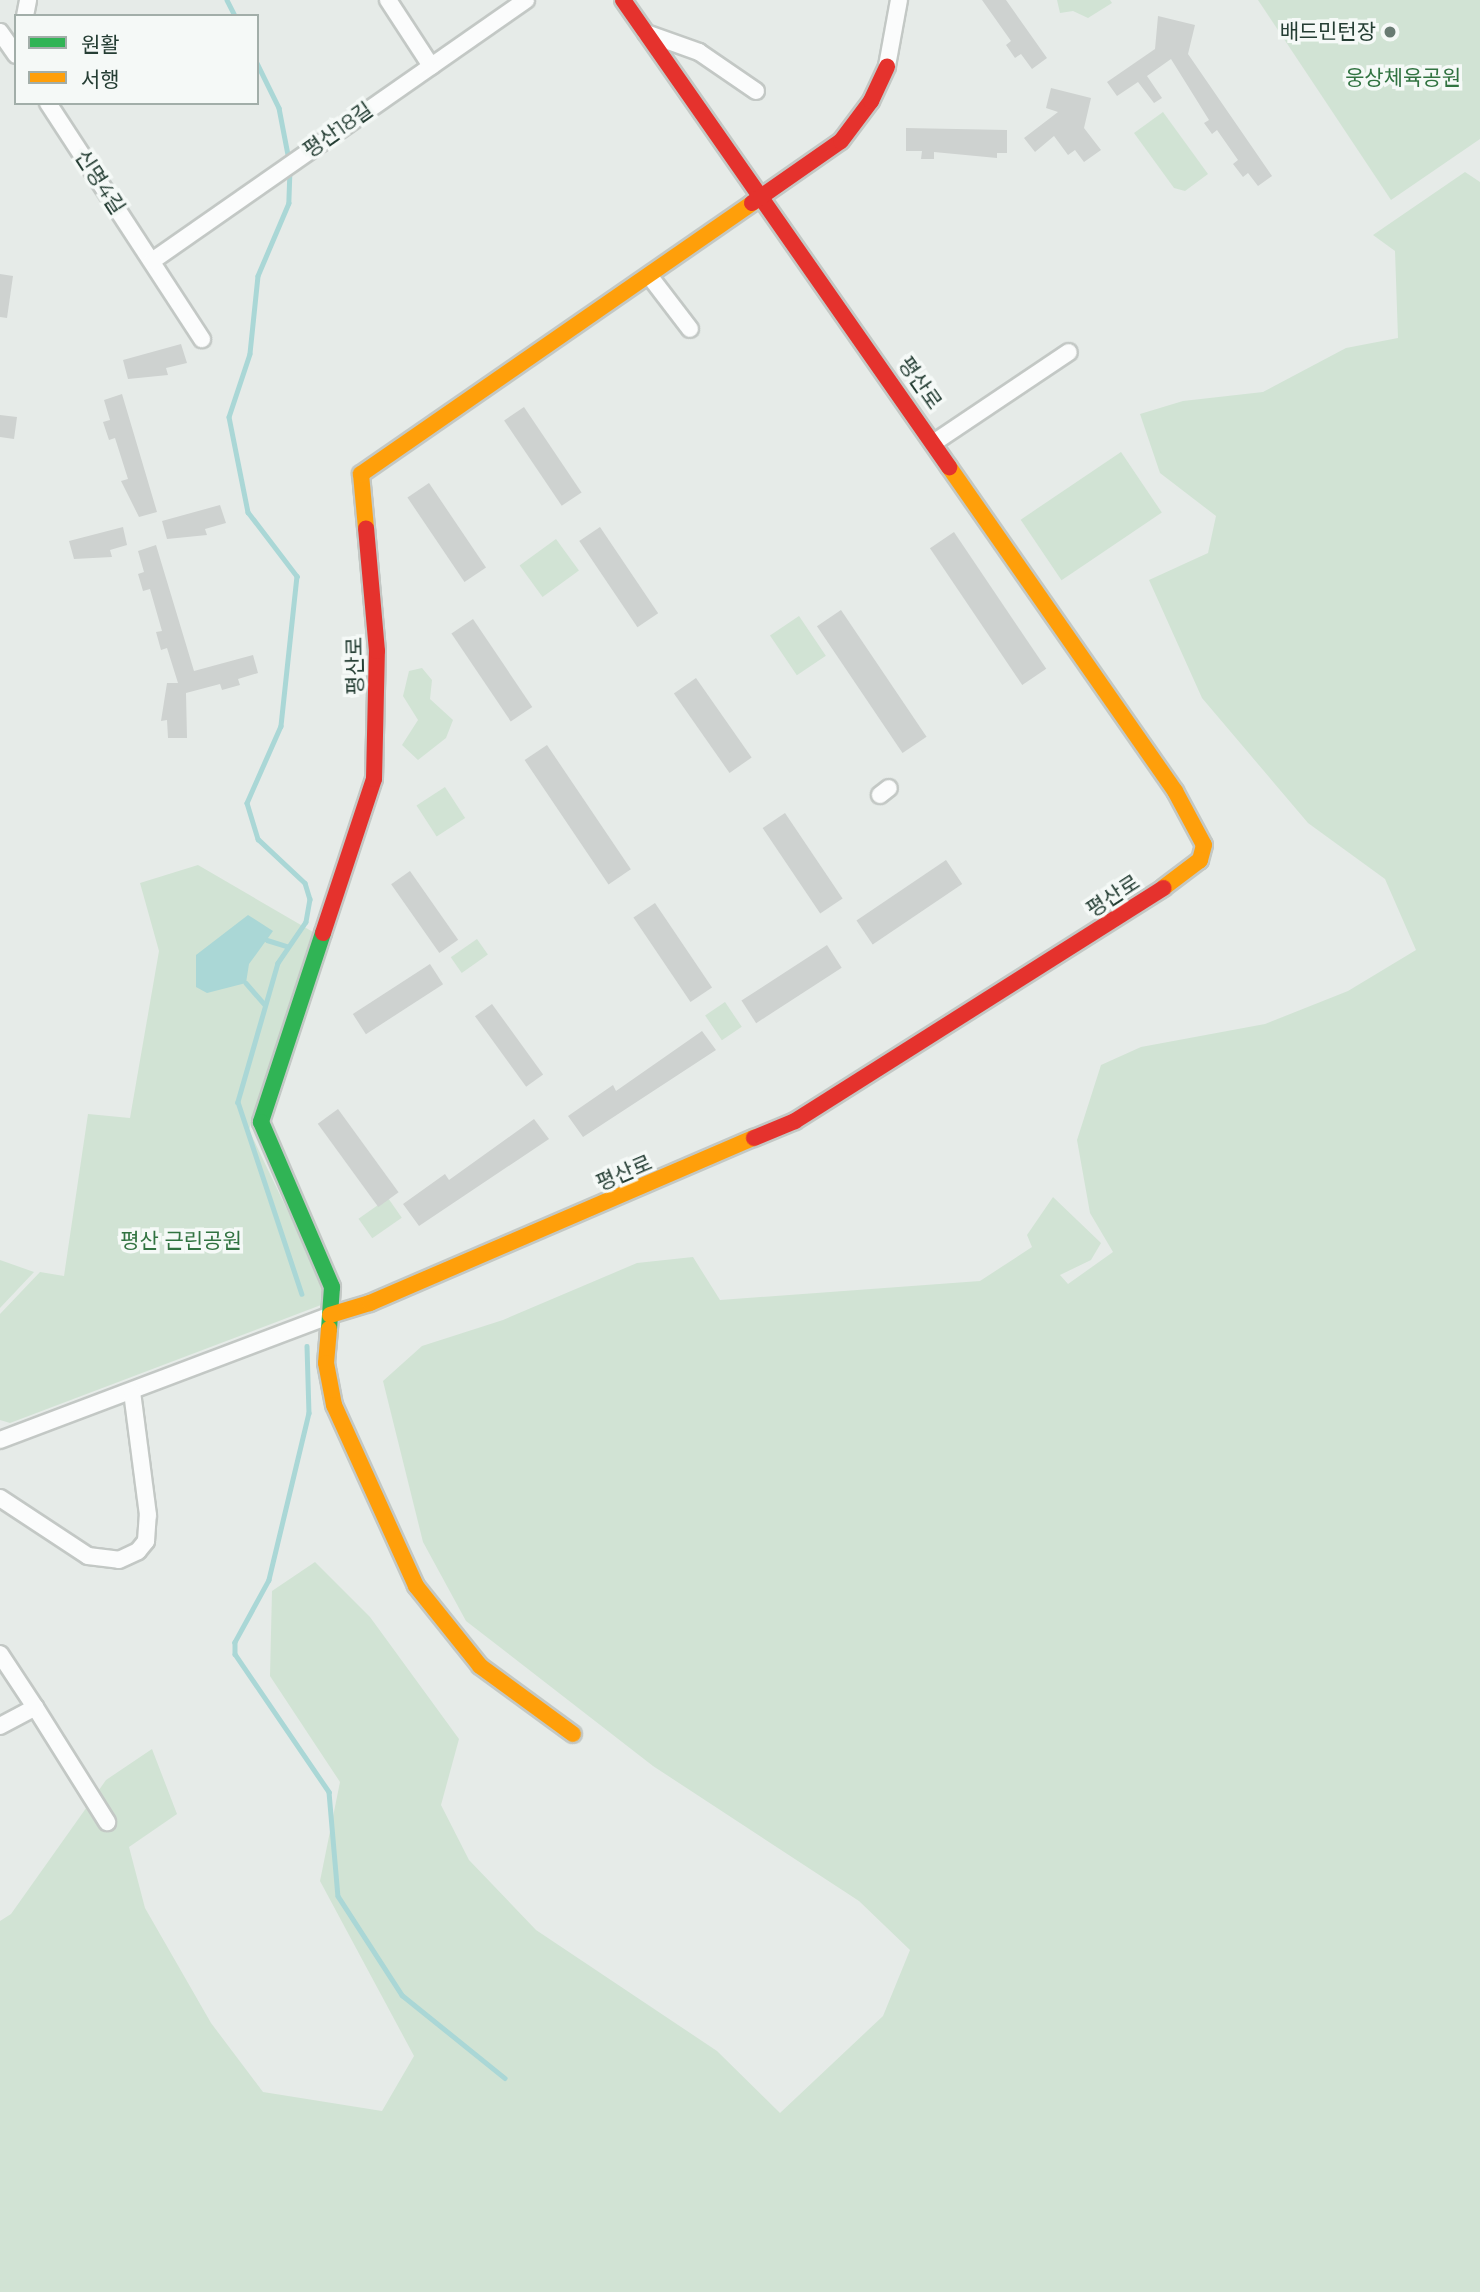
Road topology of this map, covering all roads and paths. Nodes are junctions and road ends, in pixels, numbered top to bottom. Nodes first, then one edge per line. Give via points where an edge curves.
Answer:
1 (388, 0) edge
2 (526, 0) edge
3 (623, 0) edge
4 (899, 0) edge
5 (0, 32) edge
6 (646, 33) junction
7 (14, 52) edge
8 (431, 65) junction
9 (756, 91) dead end
10 (49, 105) edge
11 (764, 196) junction
12 (152, 261) junction
13 (651, 278) junction
14 (690, 329) dead end
15 (202, 339) dead end
16 (1069, 352) dead end
17 (934, 442) junction
18 (330, 1315) junction
19 (132, 1392) junction
20 (0, 1440) edge
21 (0, 1498) edge
22 (0, 1654) edge
23 (35, 1707) junction
24 (0, 1726) edge
25 (572, 1734) dead end
26 (107, 1822) dead end

1 - 8 street
2 - 8 street, 평산18길
3 - 6 street, 평산로
4 - 11 street, 평산로 via 887,66 872,101 841,141
5 - 7 street
6 - 9 street via 699,52
6 - 11 street, 평산로
8 - 12 street, 평산18길
10 - 12 street, 신명4길
11 - 13 street, 평산로
11 - 17 street, 평산로
12 - 15 street, 신명4길
13 - 14 street
13 - 18 street, 평산로 via 361,474 377,651 374,779 261,1122 332,1287
16 - 17 street
17 - 18 street, 평산로 via 1199,829 1200,860 880,1072 795,1121 383,1298
18 - 19 street
18 - 25 street, 평산로 via 326,1363 334,1405 416,1586 480,1666
19 - 20 street
19 - 21 street via 148,1515 146,1541 138,1551 119,1560 88,1556
22 - 23 street
23 - 24 street
23 - 26 street

